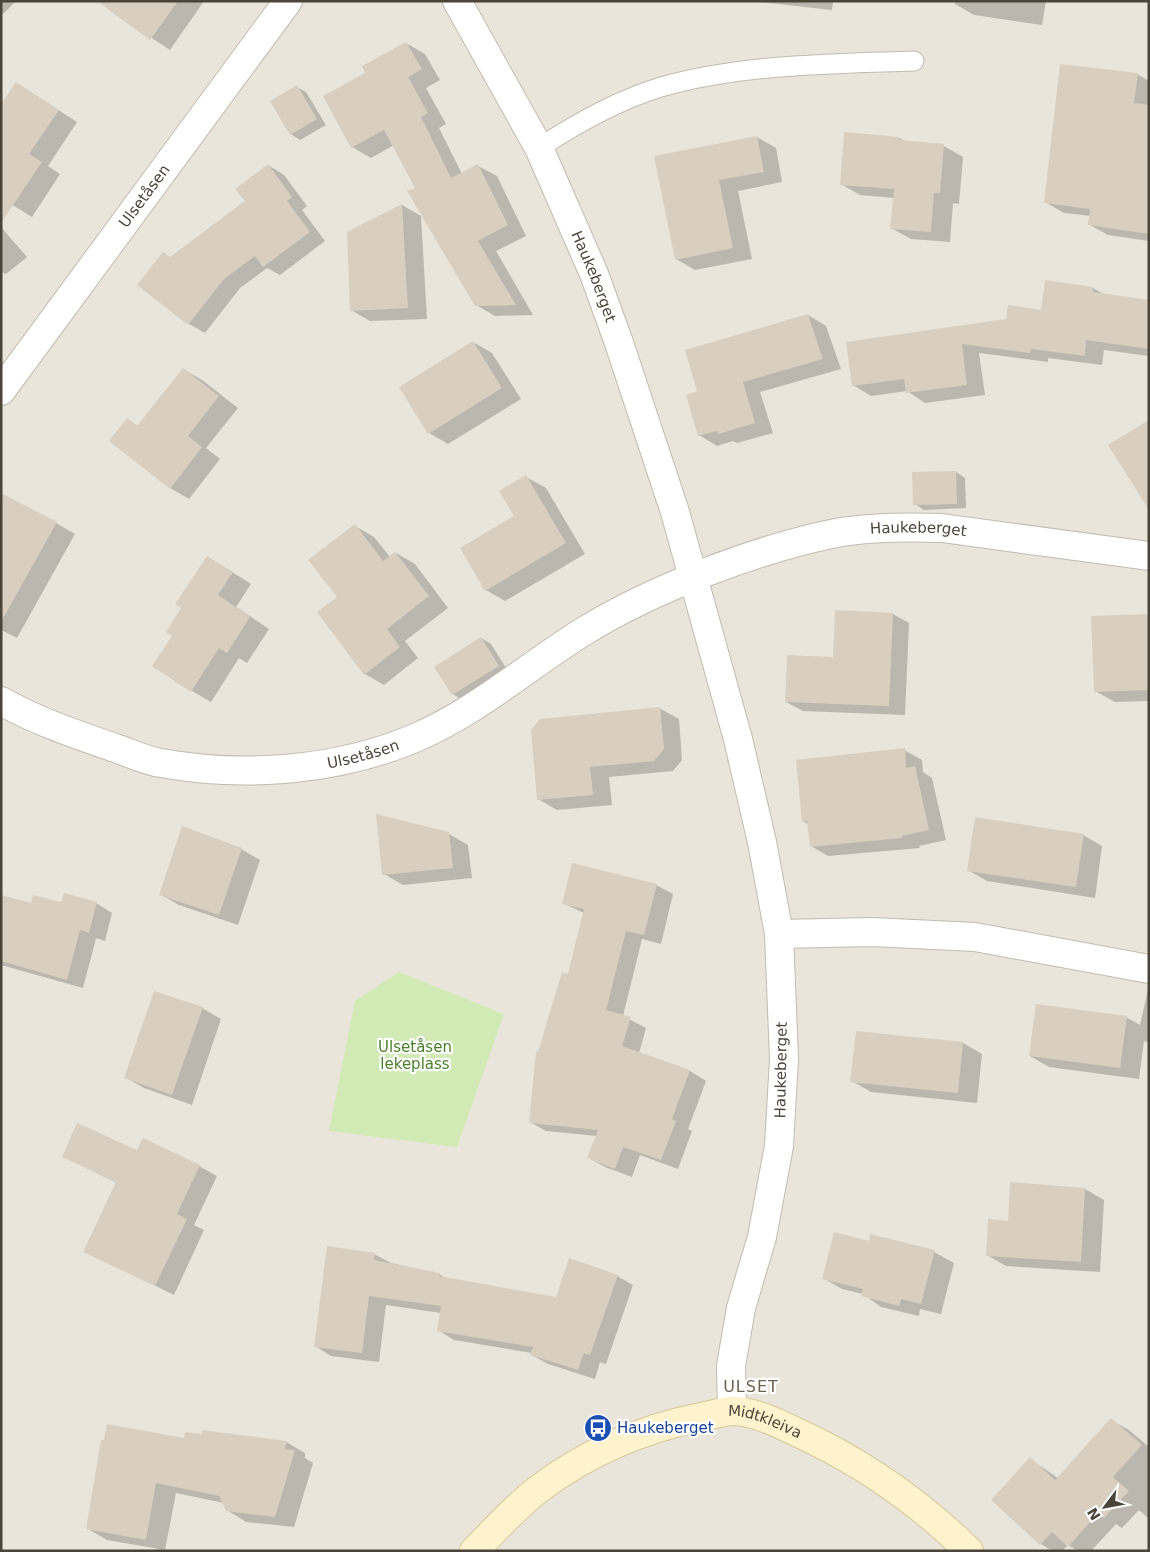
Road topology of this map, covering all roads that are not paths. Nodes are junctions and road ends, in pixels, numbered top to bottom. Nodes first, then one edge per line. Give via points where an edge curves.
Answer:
1 (288, 1) edge
2 (457, 1) edge
3 (914, 61) dead end
4 (539, 148) junction
5 (1, 391) edge
6 (1149, 556) edge
7 (694, 578) junction
8 (1, 701) edge
9 (779, 934) junction
10 (1149, 969) edge
11 (732, 1411) junction
12 (474, 1551) edge
13 (969, 1551) edge

1 - 5 street, Ulsetåsen
2 - 4 street, Haukeberget
3 - 4 lane via 810,65 726,74 662,87 573,126
4 - 7 street, Haukeberget via 594,274 618,340
6 - 7 street, Haukeberget via 913,527 838,533 767,552
7 - 8 street, Ulsetåsen via 627,606 584,631 458,716 415,738 353,759 278,770 219,771 159,763 49,724
7 - 9 street, Haukeberget via 742,753
9 - 10 street via 872,932 975,937
9 - 11 street, Haukeberget via 784,1059 779,1146 762,1237 741,1308 731,1366
11 - 12 street, Midtkleiva via 678,1422 602,1449 538,1489
11 - 13 street, Midtkleiva via 771,1420 877,1474 926,1511

